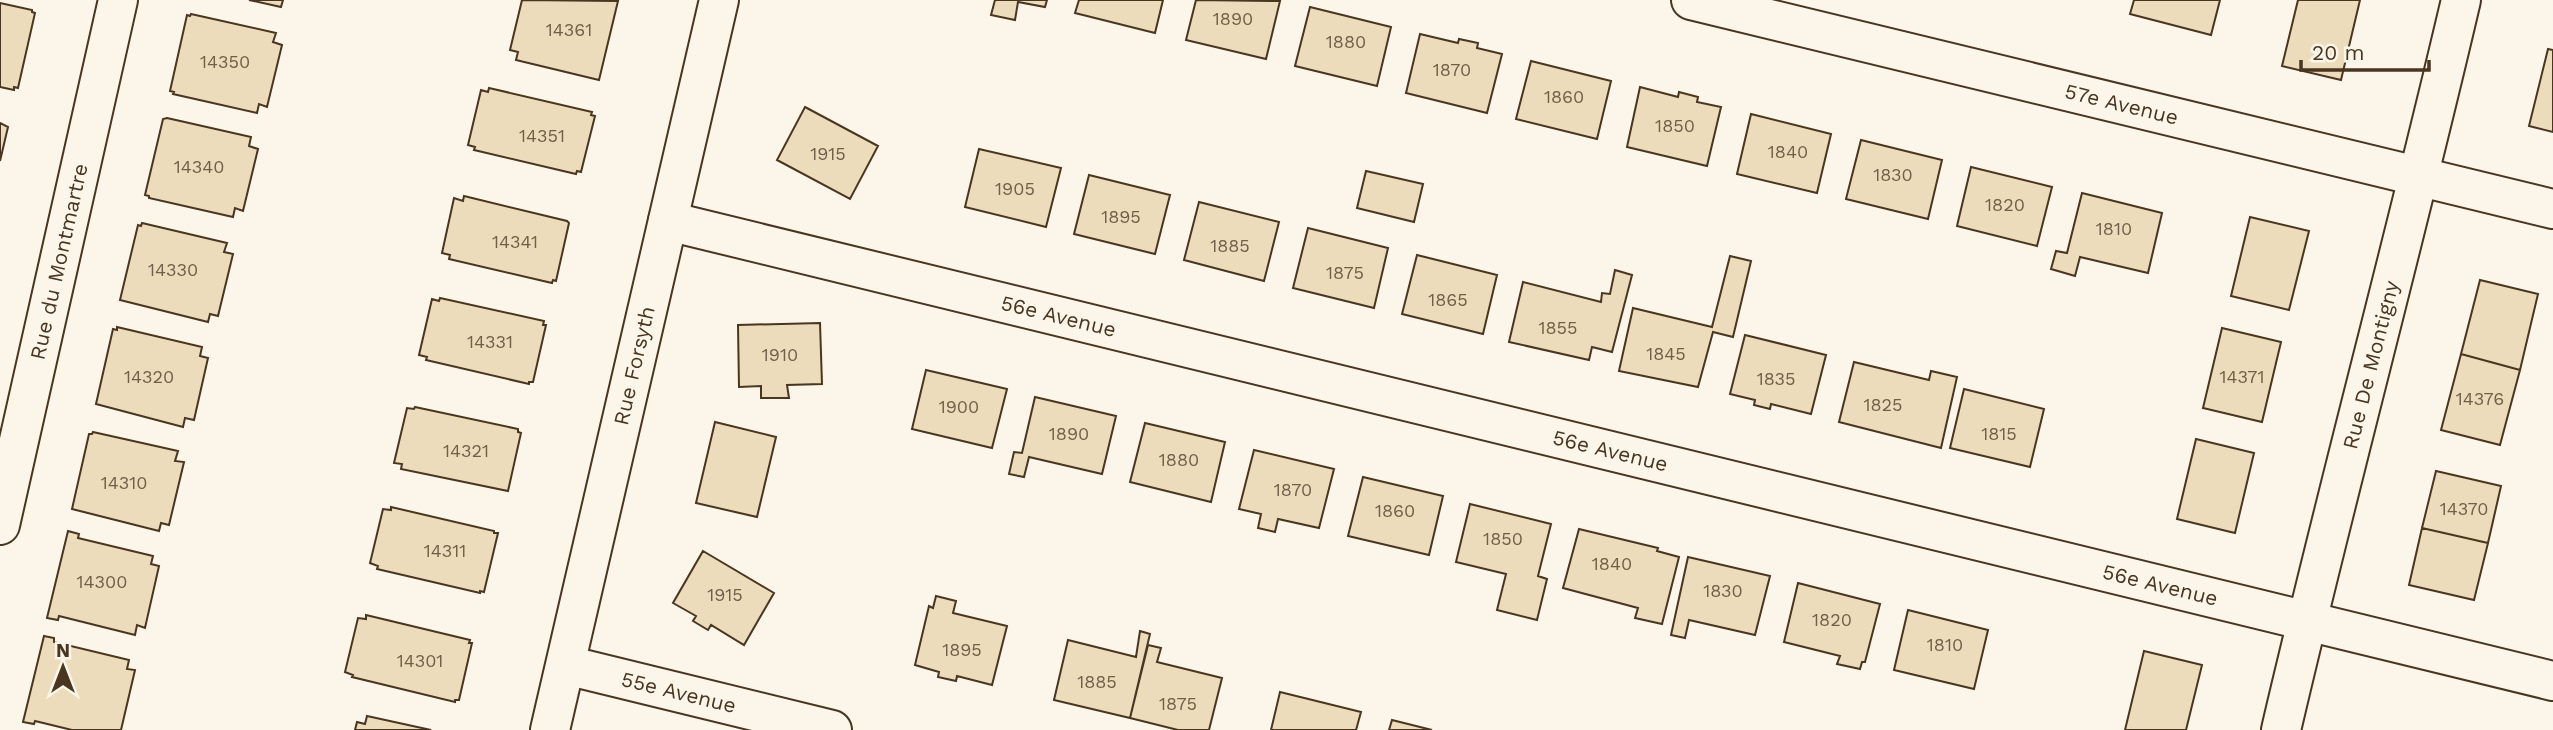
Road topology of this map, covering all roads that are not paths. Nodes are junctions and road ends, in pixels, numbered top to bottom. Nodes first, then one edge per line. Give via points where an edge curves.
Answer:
1 (118, 0) edge
2 (719, 0) edge
3 (1691, 0) edge
4 (2461, 0) edge
5 (2420, 176) junction
6 (2553, 209) edge
7 (668, 221) junction
8 (0, 525) edge
9 (2306, 620) junction
10 (566, 665) junction
11 (2553, 681) edge
12 (550, 730) edge
13 (832, 730) edge
14 (2281, 730) edge

1 - 8 street, Rue du Montmartre
2 - 7 street, Rue Forsyth
3 - 5 street, 57e Avenue
4 - 5 street, Rue De Montigny
5 - 6 street, 57e Avenue
5 - 9 street, Rue De Montigny
7 - 9 street, 56e Avenue
7 - 10 street, Rue Forsyth
9 - 11 street, 56e Avenue
9 - 14 street, Rue De Montigny
10 - 12 street, Rue Forsyth
10 - 13 street, 55e Avenue

